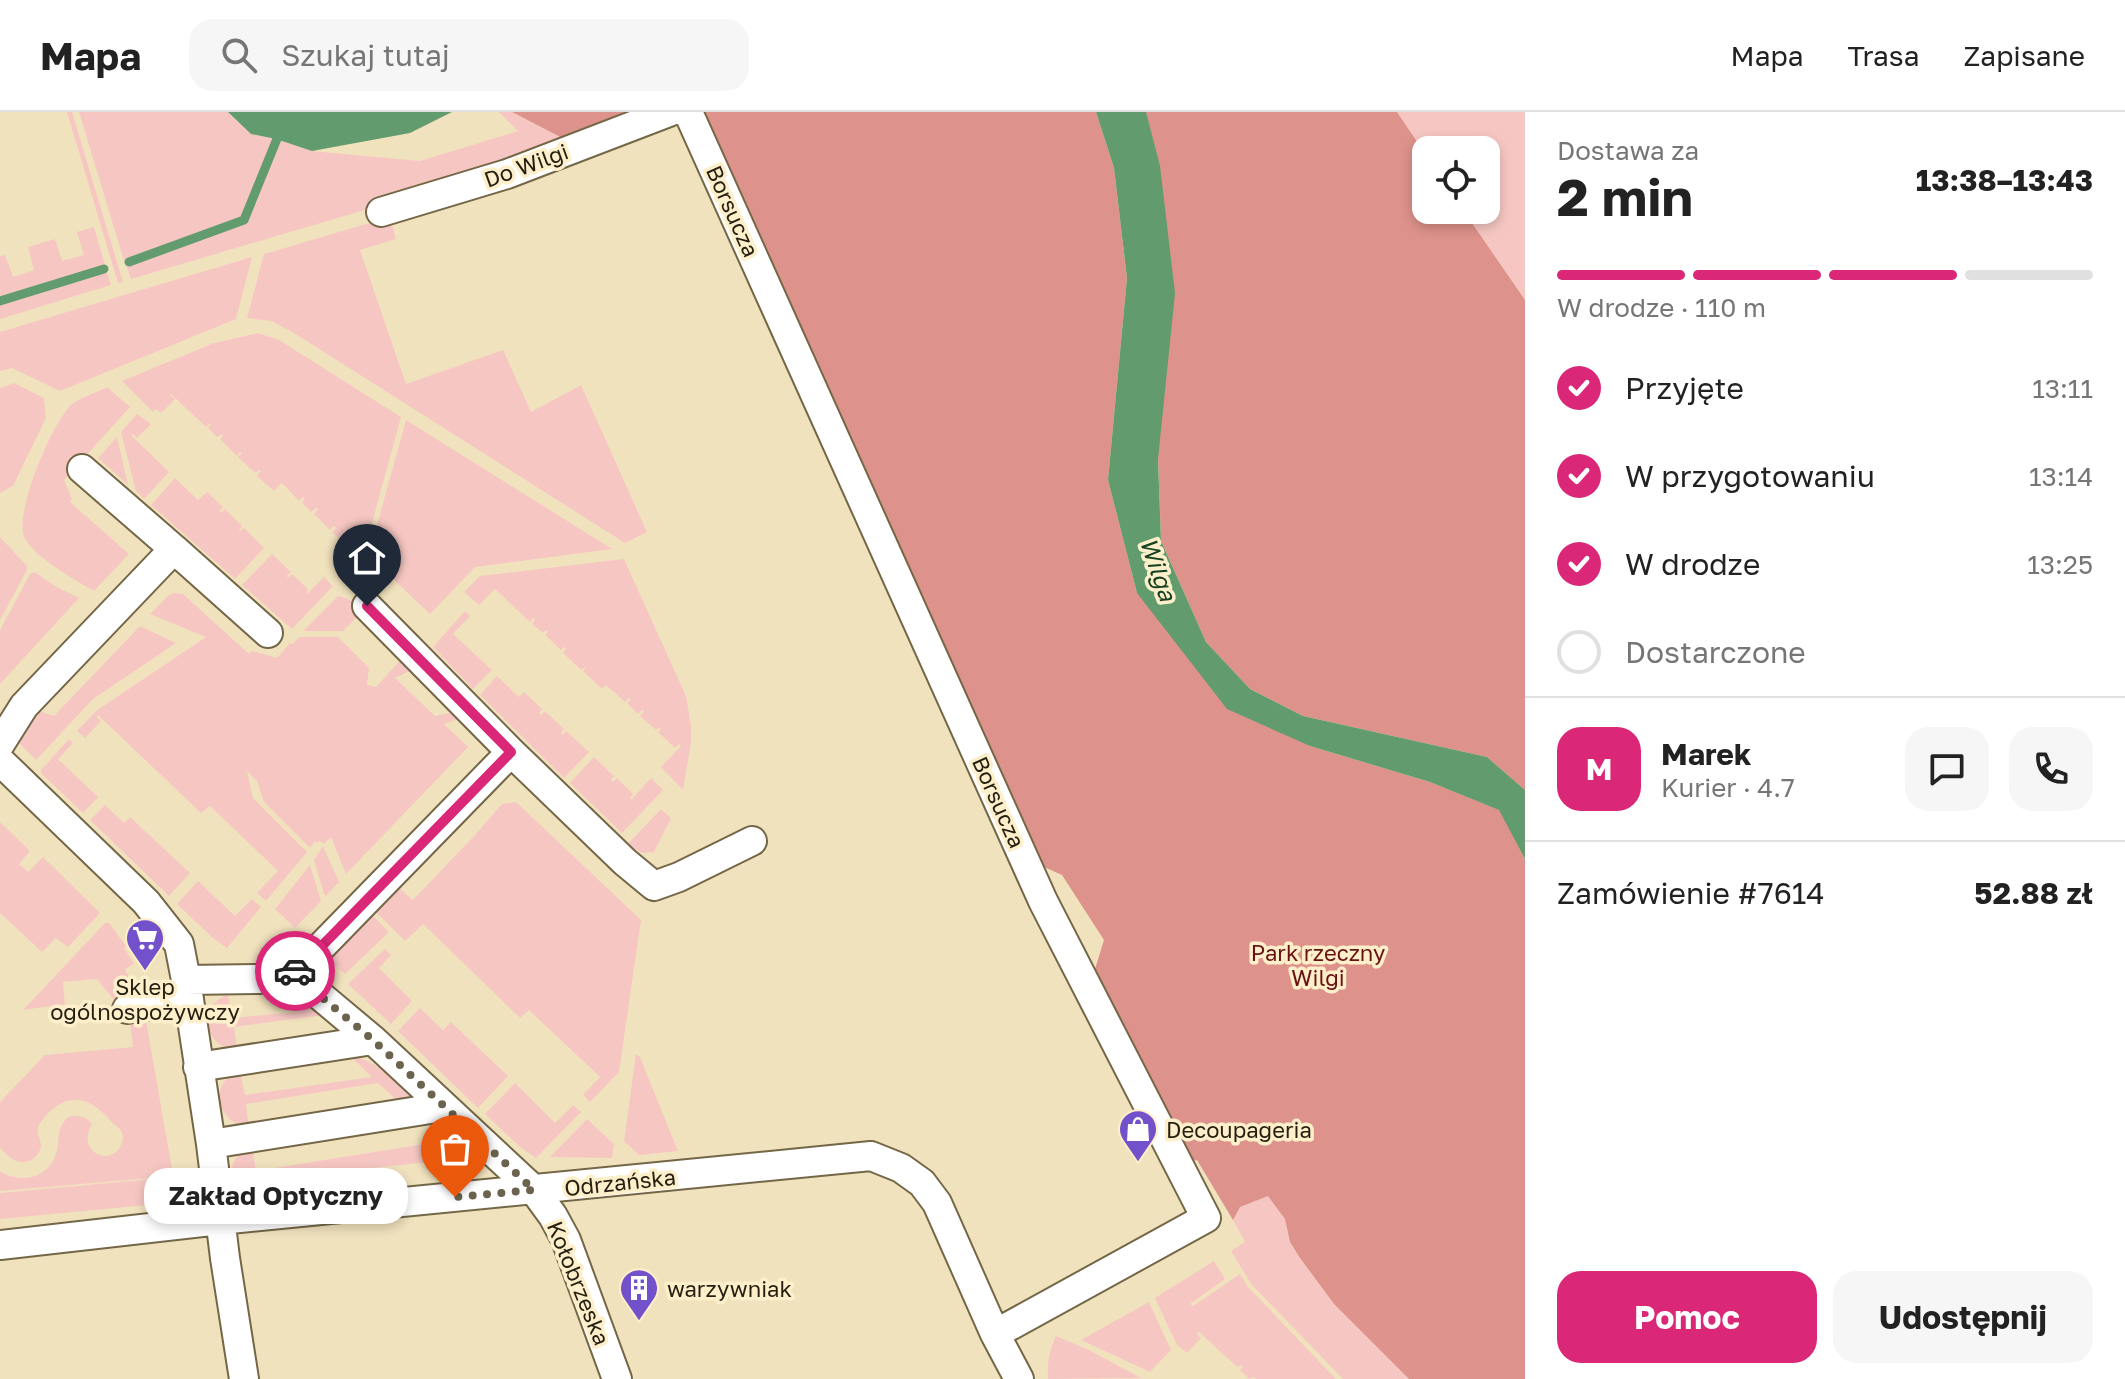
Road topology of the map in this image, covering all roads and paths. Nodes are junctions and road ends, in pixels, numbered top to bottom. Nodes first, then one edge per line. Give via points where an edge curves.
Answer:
1 (669, 112) edge
2 (688, 112) edge
3 (381, 212) dead end
4 (82, 469) dead end
5 (174, 549) junction
6 (367, 606) dead end
7 (268, 633) dead end
8 (0, 744) edge
9 (511, 752) junction
10 (0, 761) edge
11 (752, 841) dead end
12 (293, 973) junction
13 (187, 989) junction
14 (127, 1009) dead end
15 (373, 1040) junction
16 (198, 1067) junction
17 (443, 1107) junction
18 (211, 1144) junction
19 (534, 1190) junction
20 (220, 1220) junction
21 (0, 1245) edge
22 (995, 1334) junction
23 (244, 1379) edge
24 (617, 1379) edge
25 (1019, 1379) edge

1 - 3 street, Do Wilgi via 507,174
2 - 22 street, Borsucza via 1043,901 1206,1218
4 - 5 street
5 - 7 street
5 - 8 street via 24,706
6 - 9 street
9 - 11 street via 654,886
9 - 12 street
10 - 13 street via 146,902 179,944
12 - 13 street
12 - 15 street, Kołobrzeska
13 - 14 street
13 - 16 street
15 - 16 street
15 - 17 street, Kołobrzeska
16 - 18 street
17 - 18 street
17 - 19 street, Kołobrzeska
18 - 20 street
19 - 20 street, Odrzańska
19 - 22 street, Odrzańska via 871,1156 901,1168 937,1203
19 - 24 street, Kołobrzeska via 566,1240
20 - 21 street, Odrzańska
20 - 23 street
22 - 25 street

